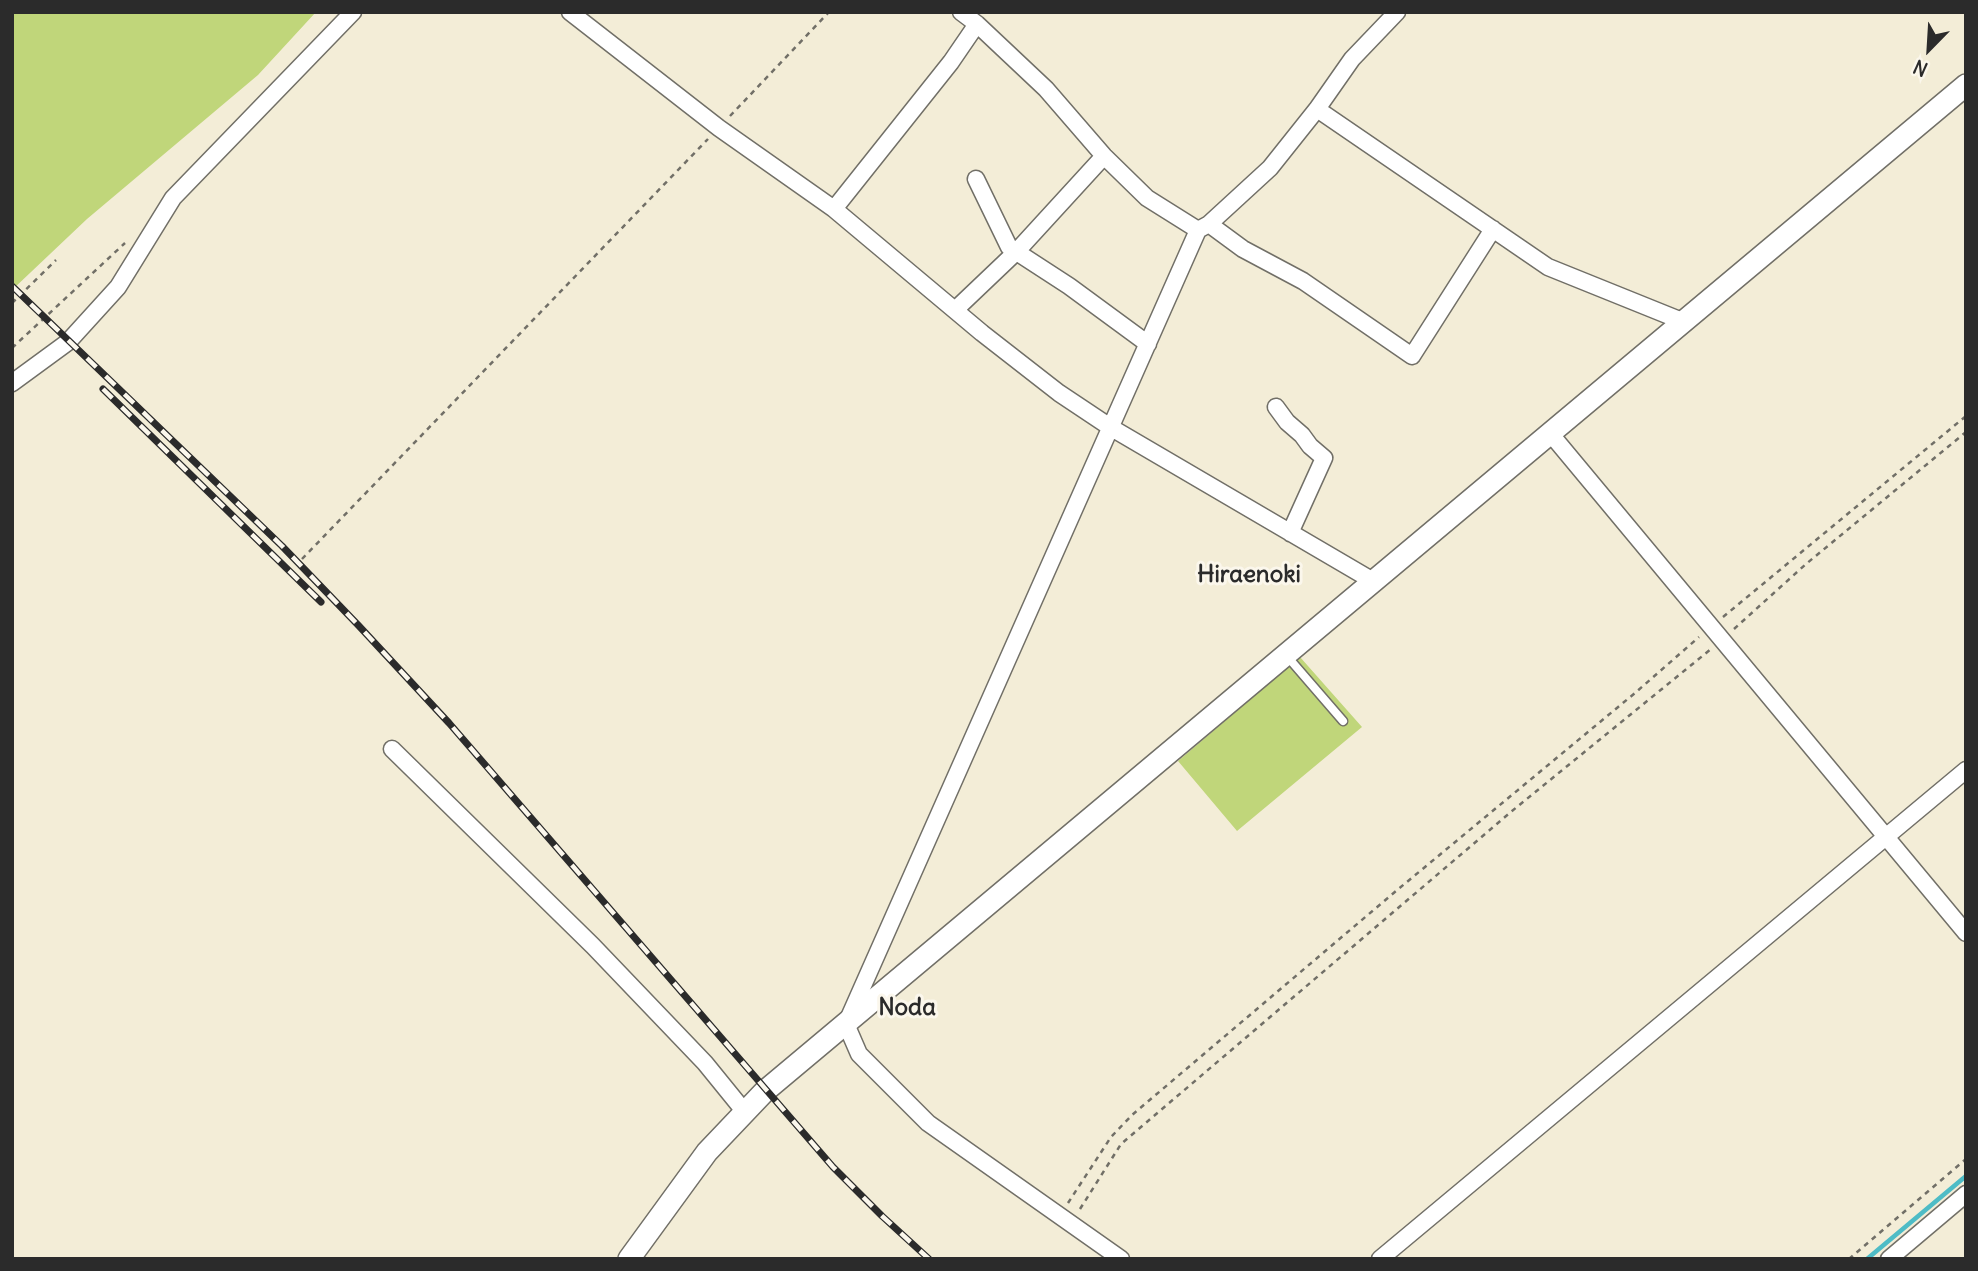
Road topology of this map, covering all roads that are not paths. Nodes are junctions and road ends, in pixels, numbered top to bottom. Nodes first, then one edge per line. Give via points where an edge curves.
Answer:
1 (353, 12) edge
2 (570, 12) edge
3 (961, 12) edge
4 (1396, 12) edge
5 (977, 24) junction
6 (1966, 85) edge
7 (1317, 109) junction
8 (1104, 156) junction
9 (976, 179) dead end
10 (834, 209) junction
11 (1203, 227) junction
12 (1493, 229) junction
13 (1017, 251) junction
14 (955, 310) junction
15 (1682, 321) junction
16 (1149, 344) junction
17 (12, 383) edge
18 (1276, 407) dead end
19 (1110, 427) junction
20 (1550, 433) junction
21 (1290, 533) junction
22 (1373, 582) junction
23 (1286, 655) junction
24 (1343, 721) dead end
25 (392, 749) dead end
26 (1966, 770) edge
27 (1886, 838) junction
28 (1966, 933) edge
29 (846, 1024) junction
30 (744, 1111) junction
31 (1966, 1194) edge
32 (629, 1259) edge
33 (1121, 1259) edge
34 (1380, 1259) edge
35 (1889, 1259) edge

1 - 17 street via 173,198 118,287 85,324
2 - 10 street via 719,128
3 - 5 street
4 - 7 street via 1352,59
5 - 8 street via 1046,89
5 - 10 street
6 - 15 street
7 - 11 street via 1270,168
7 - 12 street
8 - 11 street via 1147,198
8 - 13 street
9 - 13 street via 1009,247
10 - 14 street
11 - 12 street via 1303,281 1412,356
11 - 16 street
12 - 15 street via 1548,267
13 - 14 street
13 - 16 street
14 - 19 street via 1059,393
15 - 20 street
16 - 19 street
18 - 21 street via 1324,458
19 - 21 street
19 - 29 street
20 - 22 street
20 - 27 street
21 - 22 street
22 - 23 street
23 - 24 lane
23 - 29 street
25 - 30 street via 593,946 705,1063
26 - 27 street
27 - 28 street
27 - 34 street
29 - 30 street
29 - 33 street via 859,1054 928,1123
30 - 32 street via 707,1152
31 - 35 street

